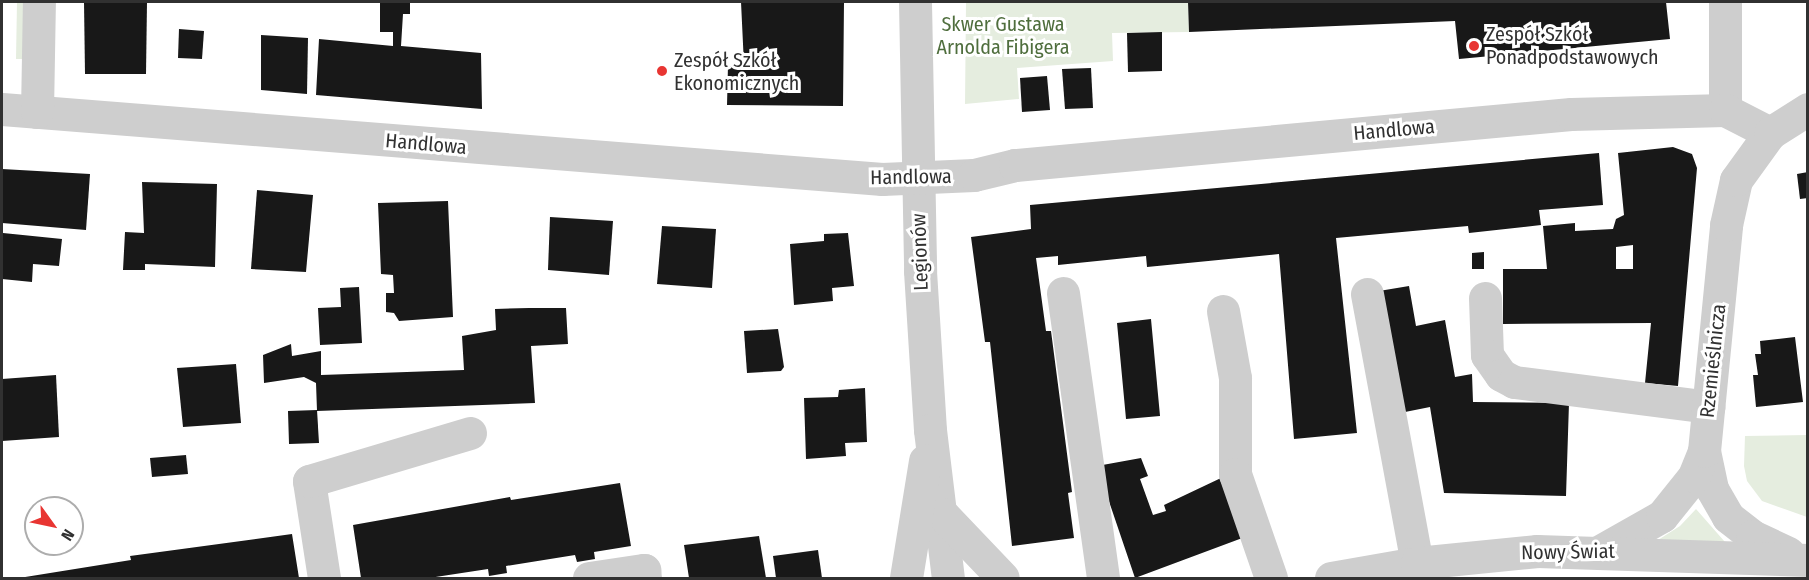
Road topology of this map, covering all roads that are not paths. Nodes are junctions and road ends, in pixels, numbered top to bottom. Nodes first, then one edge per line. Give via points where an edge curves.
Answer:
1 (39, 2) edge
2 (915, 2) edge
3 (1725, 2) edge
4 (2, 109) edge
5 (1808, 109) edge
6 (1725, 111) junction
7 (37, 112) junction
8 (1770, 133) junction
9 (916, 179) junction
10 (1063, 293) dead end
11 (1367, 294) dead end
12 (1485, 298) dead end
13 (1223, 310) dead end
14 (1708, 407) junction
15 (930, 430) junction
16 (470, 433) dead end
17 (1704, 451) junction
18 (942, 514) junction
19 (1600, 551) junction
20 (1804, 560) edge
21 (1417, 563) junction
22 (324, 579) edge
23 (589, 579) edge
24 (645, 579) edge
25 (906, 579) edge
26 (948, 579) edge
27 (1003, 579) edge
28 (1103, 579) edge
29 (1270, 579) edge
30 (1331, 579) edge

1 - 7 street
2 - 9 street, Legionów
3 - 6 street
4 - 7 street, Handlowa
5 - 8 street
6 - 8 street, Handlowa
6 - 9 street, Handlowa via 1570,114 1015,165 974,175
7 - 9 street, Handlowa via 836,176
8 - 14 street, Rzemieślnicza via 1744,164 1730,200
9 - 15 street, Legionów
10 - 28 street
11 - 21 street
12 - 14 street via 1487,355 1501,375 1514,382
13 - 29 street via 1235,378 1235,474
14 - 17 street, Rzemieślnicza
15 - 18 street, Legionów
15 - 25 street, Legionów
16 - 22 street via 309,481
17 - 19 street, Rzemieślnicza via 1691,483 1676,503 1662,516
17 - 20 street via 1713,489 1728,518 1752,536
18 - 26 street, Legionów
18 - 27 street
19 - 20 street, Nowy Świat
19 - 21 street, Nowy Świat via 1479,555
21 - 30 street, Nowy Świat
23 - 24 street via 644,570

